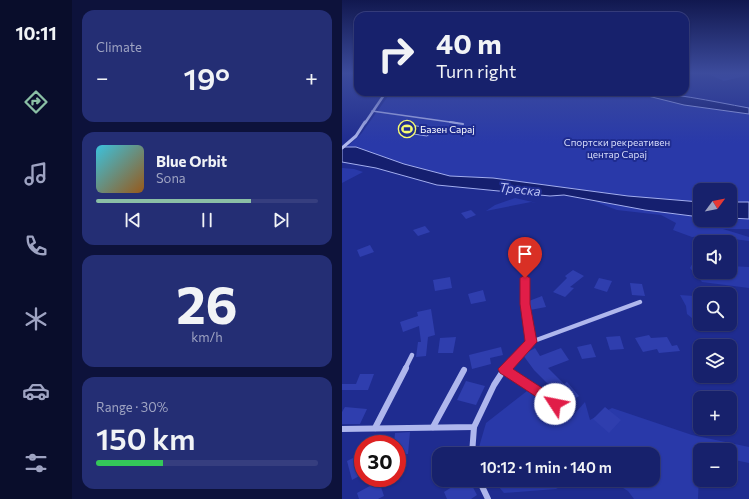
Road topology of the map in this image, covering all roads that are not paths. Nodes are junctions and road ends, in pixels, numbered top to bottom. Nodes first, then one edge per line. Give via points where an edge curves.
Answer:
1 (383, 96) edge
2 (372, 111) junction
3 (463, 124) dead end
4 (342, 148) edge
5 (525, 278) dead end
6 (640, 302) dead end
7 (531, 342) junction
8 (412, 355) dead end
9 (504, 369) junction
10 (464, 370) dead end
11 (555, 404) dead end
12 (433, 427) junction
13 (474, 427) junction
14 (375, 428) junction
15 (342, 429) edge
16 (473, 447) edge
17 (482, 487) edge
18 (488, 499) edge

1 - 2 street
2 - 3 lane
2 - 4 street via 349,143
5 - 7 street via 525,304
6 - 7 street
7 - 9 street
8 - 14 street
9 - 11 street
9 - 13 street
10 - 12 street
12 - 13 street
12 - 14 street
13 - 16 street
14 - 15 street
17 - 18 street

